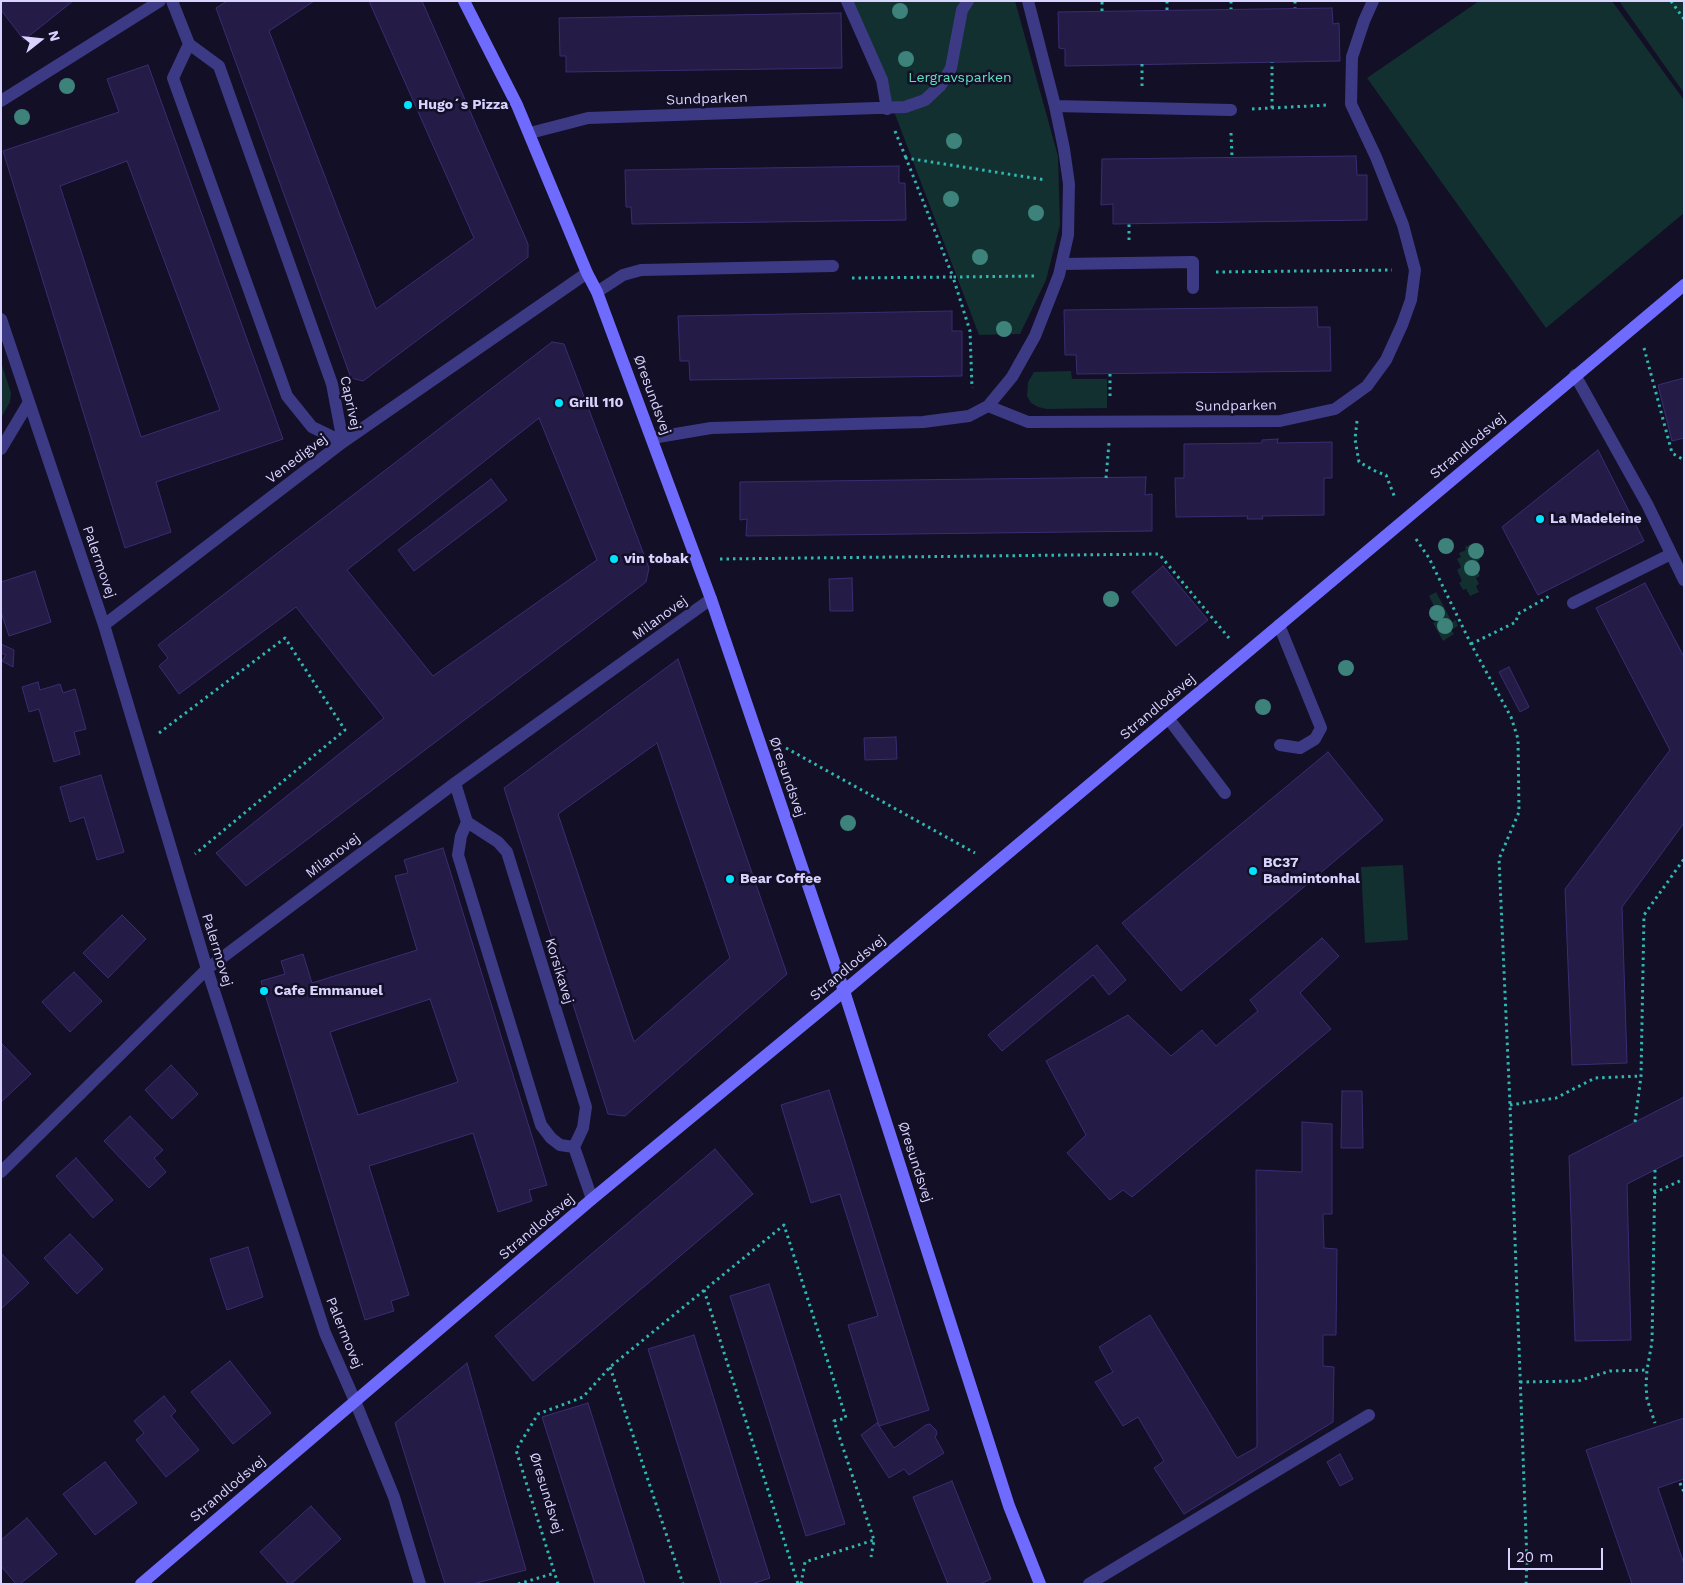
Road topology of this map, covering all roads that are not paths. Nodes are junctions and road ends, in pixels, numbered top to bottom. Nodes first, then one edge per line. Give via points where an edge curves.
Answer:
1 (160, 1) edge
2 (172, 1) edge
3 (464, 1) edge
4 (847, 1) edge
5 (968, 1) edge
6 (1028, 1) edge
7 (1373, 1) edge
8 (189, 44) junction
9 (1, 101) edge
10 (1055, 106) junction
11 (887, 109) junction
12 (1231, 110) road end
13 (530, 132) junction
14 (833, 266) road end
15 (1061, 270) junction
16 (587, 273) junction
17 (1684, 284) edge
18 (1193, 288) dead end
19 (597, 292) junction
20 (1, 319) edge
21 (1575, 376) junction
22 (29, 402) junction
23 (988, 406) junction
24 (652, 438) junction
25 (343, 442) junction
26 (1, 449) edge
27 (1671, 554) junction
28 (1684, 580) edge
29 (711, 600) junction
30 (1573, 603) dead end
31 (104, 625) junction
32 (1279, 625) junction
33 (1168, 718) junction
34 (1280, 745) dead end
35 (455, 783) junction
36 (1225, 793) dead end
37 (466, 822) junction
38 (207, 969) junction
39 (844, 991) junction
40 (574, 1147) junction
41 (1, 1172) edge
42 (592, 1199) junction
43 (355, 1401) junction
44 (1369, 1416) dead end
45 (1037, 1582) edge
46 (141, 1584) edge
47 (420, 1584) edge
48 (1089, 1584) edge

1 - 9 street
2 - 8 street
3 - 13 street, Øresundsvej
4 - 11 street via 882,80
5 - 11 street, Sundparken via 962,10 951,68 941,85 925,100
6 - 10 street
7 - 23 street, Sundparken via 1352,57 1351,104 1403,225 1415,270 1411,300 1402,325 1386,360 1367,386 1335,409 1280,422 1028,422
8 - 25 street, Caprivej via 219,66 332,384
8 - 25 street, Caprivej via 173,78 287,396 312,427
10 - 12 street
10 - 15 street via 1069,184 1068,235
11 - 13 street, Sundparken via 588,118
13 - 16 street, Øresundsvej
14 - 19 street via 641,270 623,275
15 - 18 street via 1193,262
15 - 23 street via 1035,336 1012,377
16 - 19 street, Øresundsvej
16 - 25 street, Venedigvej
17 - 21 street, Strandlodsvej
19 - 24 street, Øresundsvej
20 - 22 street, Palermovej
21 - 27 street via 1647,504
21 - 32 street, Strandlodsvej
22 - 26 street
22 - 31 street, Palermovej
23 - 24 street via 969,416 922,422 711,428
24 - 29 street, Øresundsvej
25 - 31 street, Venedigvej
27 - 28 street
27 - 30 street
29 - 35 street, Milanovej
29 - 39 street, Øresundsvej
31 - 38 street, Palermovej
32 - 33 street, Strandlodsvej
32 - 34 street via 1321,728 1315,739 1300,748
33 - 36 street
33 - 39 street, Strandlodsvej
35 - 37 street
35 - 38 street, Milanovej
37 - 40 street via 458,855 541,1125 560,1145
37 - 40 street, Korsikavej via 498,842 507,852 586,1107 583,1128
38 - 41 street, Milanovej
38 - 43 street, Palermovej via 325,1333
39 - 42 street, Strandlodsvej
39 - 45 street, Øresundsvej via 1009,1506
40 - 42 street
42 - 43 street, Strandlodsvej
43 - 46 street, Strandlodsvej
43 - 47 street, Palermovej via 394,1497
44 - 48 street

